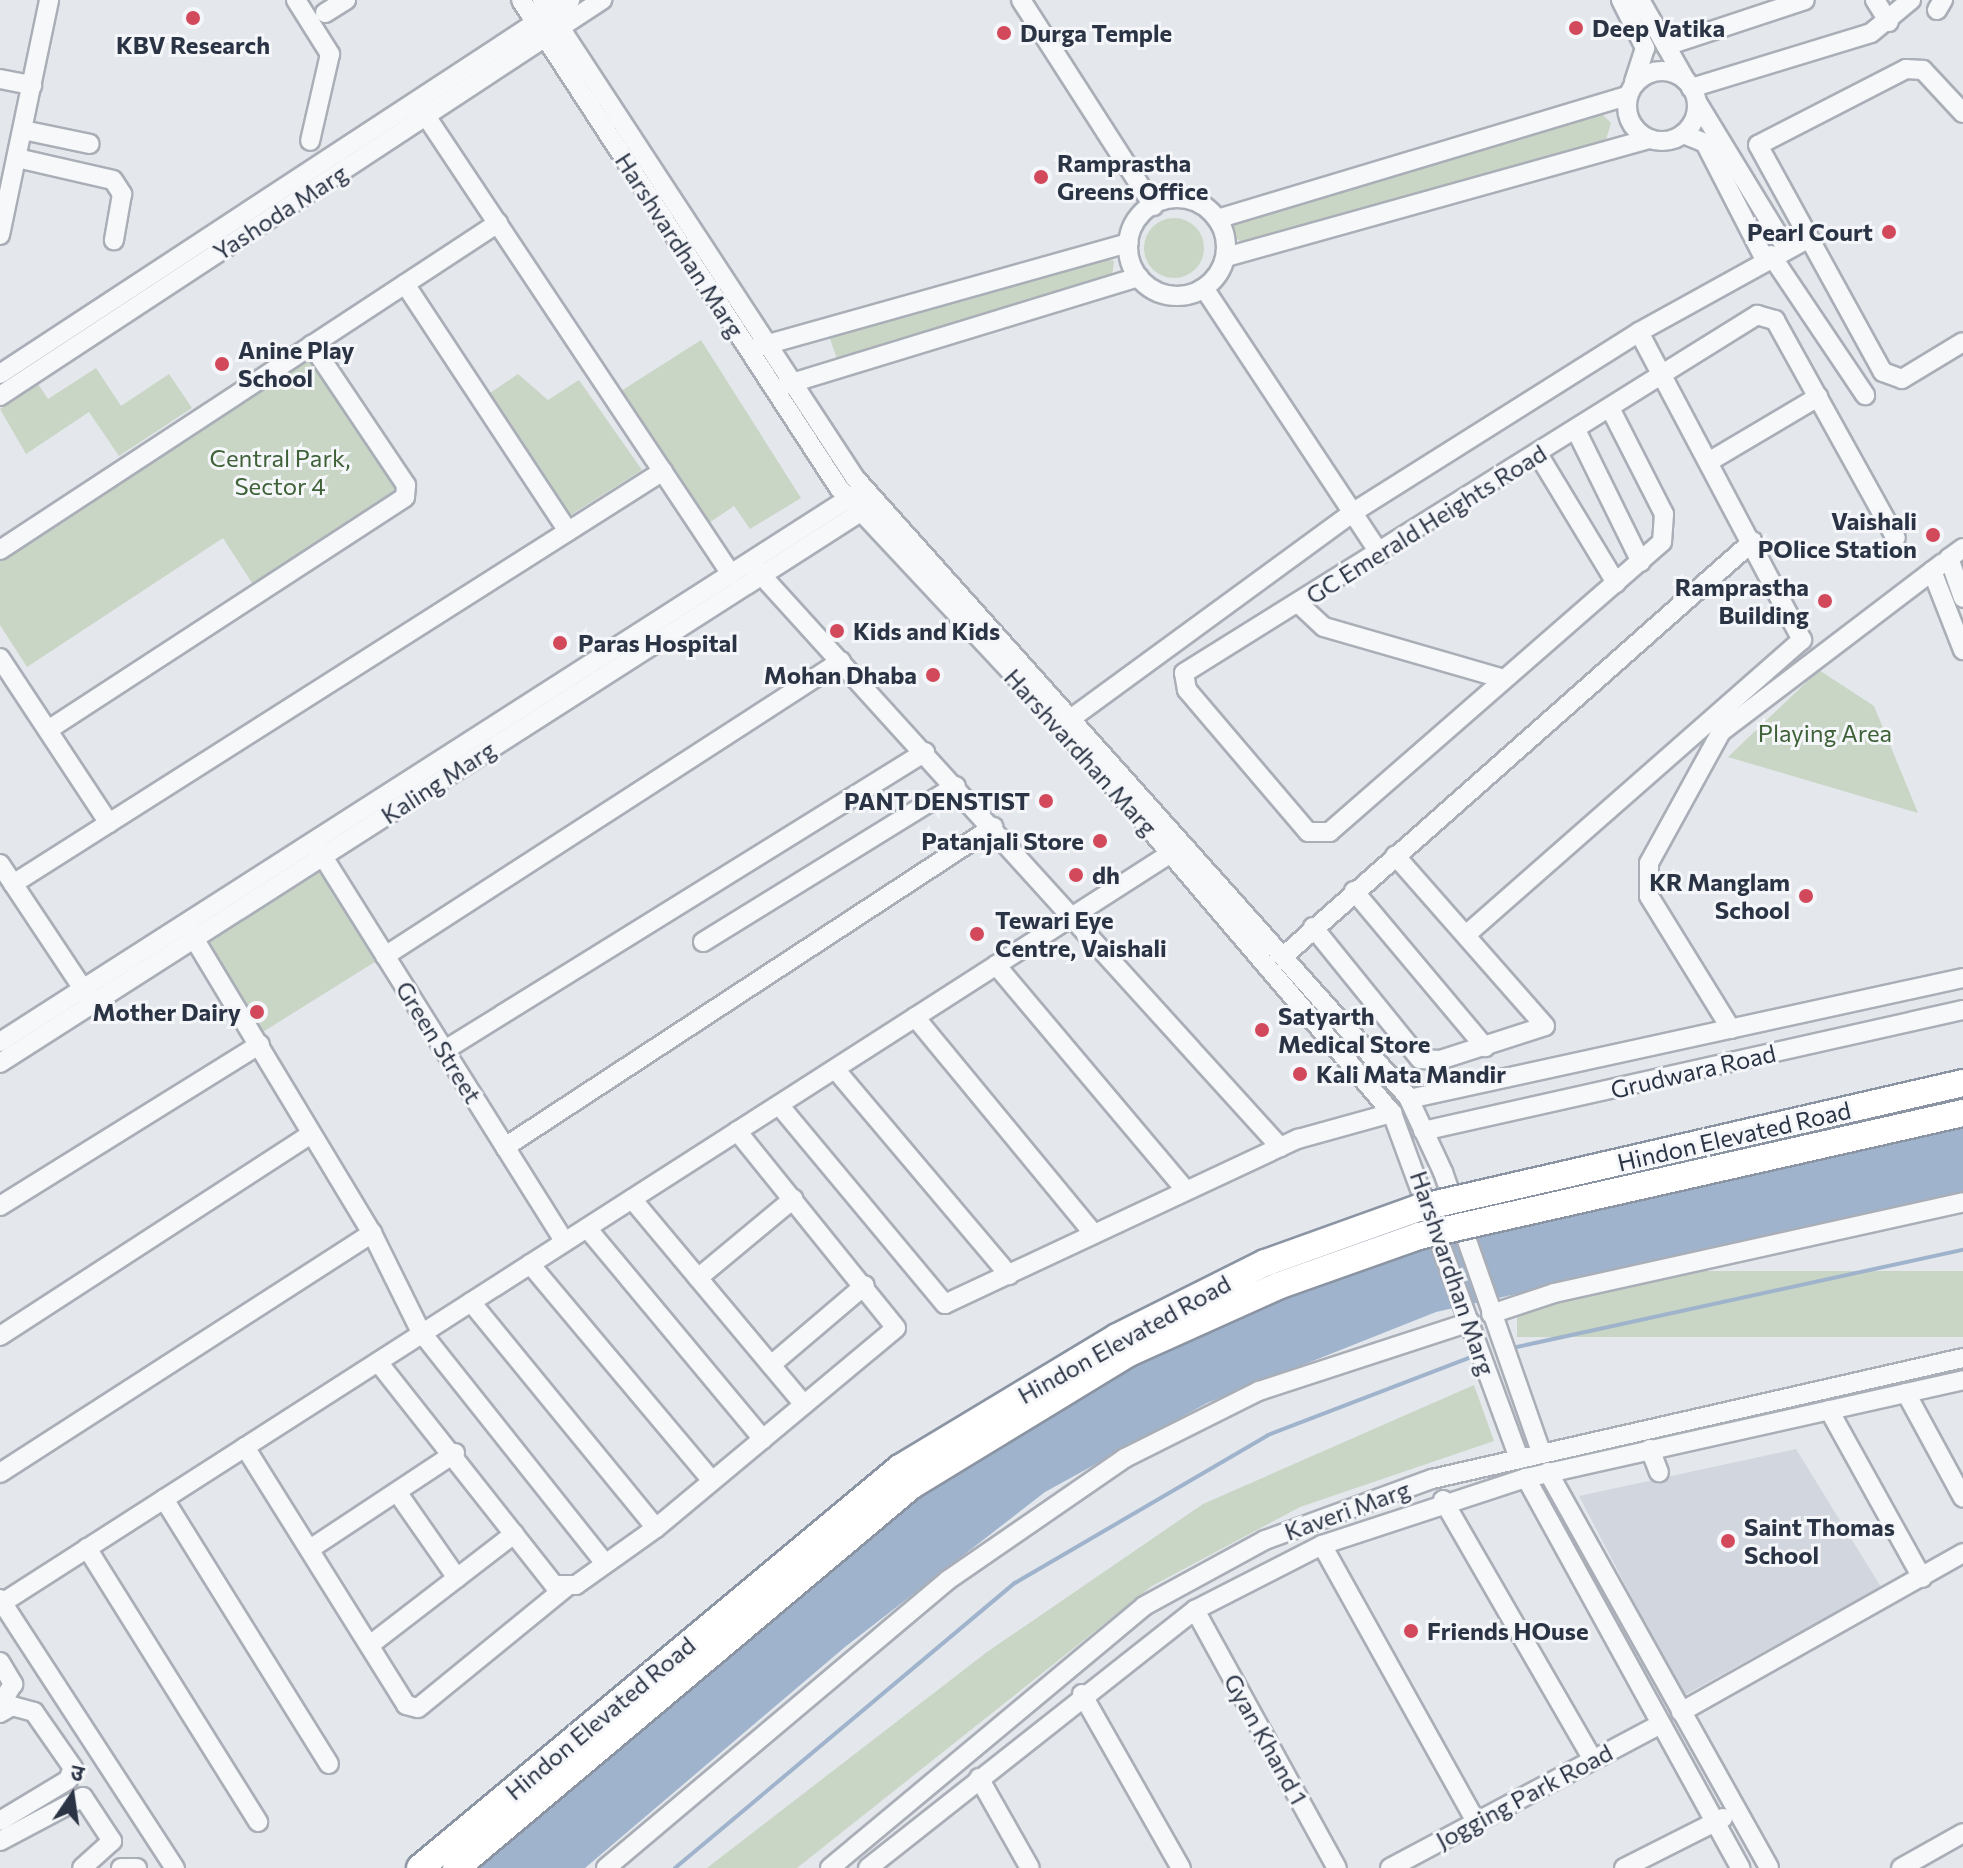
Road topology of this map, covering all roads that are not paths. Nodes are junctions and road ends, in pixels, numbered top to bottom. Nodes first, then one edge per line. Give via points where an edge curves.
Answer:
1 (49, 0) edge
2 (296, 0) edge
3 (346, 0) edge
4 (521, 0) edge
5 (570, 0) edge
6 (602, 0) edge
7 (1021, 0) edge
8 (1621, 0) edge
9 (1640, 0) edge
10 (1805, 0) edge
11 (1875, 0) edge
12 (1911, 0) edge
13 (325, 13) dead end
14 (546, 20) edge
15 (1889, 22) junction
16 (1666, 46) junction
17 (0, 79) edge
18 (32, 85) junction
19 (1630, 90) junction
20 (1692, 90) junction
21 (421, 108) junction
22 (1963, 113) edge
23 (23, 130) junction
24 (1683, 134) junction
25 (1648, 139) junction
26 (310, 141) dead end
27 (90, 144) dead end
28 (17, 158) junction
29 (1153, 206) junction
30 (1217, 219) junction
31 (498, 223) junction
32 (0, 235) edge
33 (1809, 238) junction
34 (114, 240) dead end
35 (1129, 243) junction
36 (1774, 254) junction
37 (1226, 257) junction
38 (1139, 277) junction
39 (405, 284) junction
40 (1204, 288) junction
41 (1639, 332) junction
42 (1963, 342) edge
43 (769, 344) junction
44 (312, 345) junction
45 (748, 350) junction
46 (0, 374) edge
47 (1663, 375) junction
48 (794, 382) junction
49 (773, 388) junction
50 (1865, 395) dead end
51 (0, 396) edge
52 (1818, 397) junction
53 (1610, 408) junction
54 (1576, 430) junction
55 (1538, 454) junction
56 (1710, 461) junction
57 (663, 471) junction
58 (862, 500) junction
59 (1355, 511) junction
60 (568, 531) junction
61 (1896, 538) dead end
62 (1753, 541) junction
63 (1963, 548) edge
64 (0, 550) edge
65 (1380, 554) junction
66 (1641, 562) junction
67 (756, 568) junction
68 (731, 574) junction
69 (1616, 583) junction
70 (1963, 598) edge
71 (1298, 603) junction
72 (1963, 650) edge
73 (0, 658) edge
74 (841, 661) junction
75 (1504, 679) junction
76 (1067, 722) junction
77 (48, 730) junction
78 (925, 752) junction
79 (956, 786) junction
80 (109, 823) junction
81 (993, 827) junction
82 (318, 849) junction
83 (1171, 853) junction
84 (1395, 855) junction
85 (0, 864) edge
86 (13, 884) junction
87 (1354, 891) junction
88 (1074, 915) junction
89 (1313, 927) junction
90 (190, 931) junction
91 (1467, 934) junction
92 (703, 942) dead end
93 (1286, 954) junction
94 (385, 956) junction
95 (996, 965) junction
96 (1963, 978) edge
97 (87, 996) junction
98 (1963, 1010) edge
99 (915, 1017) junction
100 (1731, 1029) junction
101 (0, 1042) edge
102 (260, 1044) junction
103 (1485, 1047) junction
104 (445, 1050) junction
105 (0, 1063) edge
106 (835, 1069) junction
107 (1963, 1083) edge
108 (1409, 1099) junction
109 (779, 1105) junction
110 (1392, 1113) junction
111 (1963, 1113) edge
112 (737, 1131) junction
113 (1423, 1131) junction
114 (311, 1134) junction
115 (505, 1147) junction
116 (1280, 1147) junction
117 (1186, 1191) junction
118 (632, 1199) junction
119 (793, 1199) junction
120 (1963, 1202) edge
121 (0, 1206) edge
122 (587, 1228) junction
123 (372, 1233) junction
124 (1094, 1234) junction
125 (565, 1242) junction
126 (530, 1264) junction
127 (1009, 1275) junction
128 (698, 1278) junction
129 (865, 1285) junction
130 (471, 1302) junction
131 (1492, 1317) junction
132 (1470, 1324) junction
133 (421, 1332) junction
134 (0, 1336) edge
135 (1963, 1358) edge
136 (378, 1362) junction
137 (771, 1365) junction
138 (1963, 1380) edge
139 (1906, 1393) junction
140 (804, 1405) junction
141 (1829, 1410) junction
142 (763, 1439) junction
143 (245, 1447) junction
144 (1650, 1449) junction
145 (1541, 1452) junction
146 (455, 1453) junction
147 (1519, 1458) junction
148 (1548, 1472) junction
149 (1659, 1472) dead end
150 (0, 1473) edge
151 (1526, 1478) junction
152 (712, 1481) junction
153 (397, 1492) junction
154 (1963, 1498) edge
155 (164, 1499) junction
156 (1443, 1500) junction
157 (656, 1528) junction
158 (514, 1534) junction
159 (1322, 1545) junction
160 (87, 1548) junction
161 (310, 1549) junction
162 (1963, 1553) edge
163 (603, 1561) junction
164 (457, 1578) junction
165 (1922, 1578) junction
166 (565, 1588) junction
167 (1, 1601) edge
168 (1195, 1610) junction
169 (370, 1645) junction
170 (0, 1662) edge
171 (1082, 1694) junction
172 (0, 1705) edge
173 (1681, 1712) junction
174 (0, 1713) edge
175 (1659, 1725) junction
176 (1593, 1760) junction
177 (329, 1764) dead end
178 (979, 1778) junction
179 (1737, 1812) junction
180 (0, 1821) edge
181 (258, 1822) dead end
182 (1476, 1822) junction
183 (1714, 1822) junction
184 (1963, 1833) edge
185 (0, 1841) edge
186 (877, 1865) edge
187 (1635, 1865) edge
188 (82, 1868) edge
189 (121, 1868) edge
190 (137, 1868) edge
191 (175, 1868) edge
192 (420, 1868) edge
193 (456, 1868) edge
194 (606, 1868) edge
195 (830, 1868) edge
196 (1030, 1868) edge
197 (1181, 1868) edge
198 (1337, 1868) edge
199 (1390, 1868) edge
200 (1740, 1868) edge
201 (1769, 1868) edge
202 (1901, 1868) edge

1 - 18 street
2 - 26 street via 330,54
3 - 13 street
4 - 14 street, Harshvardhan Marg
5 - 14 street
6 - 14 street
7 - 29 street
8 - 19 street via 1645,48
9 - 16 street
10 - 16 street
11 - 15 street
12 - 15 street
14 - 21 street, Yashoda Marg
14 - 43 street, Harshvardhan Marg
14 - 45 street, Harshvardhan Marg
15 - 20 street via 1838,45
16 - 20 street
17 - 18 street
18 - 23 street
19 - 20 street via 1658,71
19 - 25 street via 1628,119
19 - 30 street
20 - 24 street
20 - 36 street
21 - 31 street
21 - 46 street, Yashoda Marg
21 - 51 street, Yashoda Marg
22 - 33 street via 1915,68 1760,139 1759,150
23 - 27 street
23 - 28 street
24 - 25 street
24 - 36 street via 1705,143
25 - 37 street
28 - 32 street
28 - 34 street via 113,180 122,194
29 - 30 street via 1188,199
29 - 35 street via 1134,225
30 - 37 street
31 - 39 street
31 - 57 street
33 - 36 street
33 - 42 street via 1888,376 1902,379
35 - 38 street
35 - 43 street
36 - 41 street
36 - 50 street
37 - 40 street
38 - 40 street via 1173,296
38 - 48 street
39 - 44 street
39 - 60 street
40 - 59 street
41 - 47 street
41 - 59 street
43 - 45 street
43 - 48 street, Harshvardhan Marg
44 - 64 street
44 - 77 street via 406,485 405,497
45 - 49 street, Harshvardhan Marg
47 - 52 street, GC Emerald Heights Road via 1765,314
47 - 53 street, GC Emerald Heights Road
47 - 56 street
48 - 49 street
48 - 58 street, Harshvardhan Marg
49 - 58 street, Harshvardhan Marg
52 - 56 street
52 - 61 street, GC Emerald Heights Road
53 - 54 street, GC Emerald Heights Road
53 - 66 street via 1667,523 1662,542
54 - 55 street, GC Emerald Heights Road
54 - 66 street
55 - 65 street, GC Emerald Heights Road
55 - 69 street
56 - 62 street
57 - 60 street
57 - 68 street
58 - 67 street, Kaling Marg
58 - 76 street, Harshvardhan Marg
59 - 65 street
59 - 76 street
60 - 80 street
62 - 84 street
62 - 91 street via 1801,629 1798,644
63 - 70 street via 1949,558
65 - 71 street, GC Emerald Heights Road
66 - 69 street
67 - 68 street, Kaling Marg
67 - 74 street
67 - 82 street, Kaling Marg
68 - 82 street, Kaling Marg
69 - 75 street
71 - 75 street, GC Emerald Heights Road via 1324,627
71 - 75 street via 1191,667 1182,682 1315,836 1330,832
72 - 100 street via 1938,567 1721,732 1649,863 1649,896
73 - 77 street
74 - 78 street
74 - 94 street
76 - 83 street, Harshvardhan Marg
76 - 93 street, Harshvardhan Marg
77 - 80 street
78 - 79 street
78 - 104 street
79 - 81 street
79 - 92 street
80 - 86 street
81 - 88 street
81 - 115 street
82 - 90 street, Kaling Marg
82 - 94 street, Green Street
83 - 88 street
83 - 110 street, Harshvardhan Marg
84 - 87 street
84 - 91 street
85 - 86 street
86 - 97 street
87 - 89 street
87 - 103 street
88 - 95 street
88 - 116 street
89 - 93 street
89 - 103 street via 1420,1059
90 - 97 street, Kaling Marg
90 - 102 street
91 - 103 street via 1546,1021 1540,1030
93 - 108 street, Harshvardhan Marg
94 - 104 street, Green Street
95 - 99 street
95 - 117 street
96 - 100 street
97 - 101 street, Kaling Marg
97 - 105 street, Kaling Marg
98 - 113 street, Grudwara Road
99 - 106 street
99 - 124 street
100 - 108 street
102 - 114 street
102 - 121 street
104 - 115 street, Green Street
106 - 109 street
106 - 127 street
107 - 192 highway, Hindon Elevated Road, bridge via 1419,1208 1265,1263 1117,1337 900,1468
108 - 113 street, Harshvardhan Marg
109 - 112 street
109 - 127 street via 940,1301
110 - 116 street
110 - 132 street, Harshvardhan Marg, bridge
111 - 193 highway, Hindon Elevated Road, bridge via 1419,1236 1278,1286 1129,1353 911,1486
112 - 118 street
112 - 119 street
113 - 131 street, Harshvardhan Marg, bridge via 1443,1172
114 - 123 street
114 - 134 street
115 - 125 street, Green Street
116 - 117 street
117 - 124 street
118 - 122 street
118 - 128 street
119 - 128 street
119 - 129 street
120 - 131 street via 1554,1293
122 - 125 street
122 - 142 street
123 - 133 street
123 - 150 street
124 - 127 street
125 - 126 street
126 - 130 street
126 - 152 street
128 - 137 street
129 - 137 street
129 - 140 street via 896,1328
130 - 133 street
130 - 157 street
131 - 145 street, Harshvardhan Marg
132 - 147 street, Harshvardhan Marg
132 - 194 street via 1259,1391 1125,1458 948,1580
133 - 136 street
133 - 163 street
135 - 145 street, Kaveri Marg
136 - 143 street
136 - 146 street
137 - 140 street
138 - 139 street, Kaveri Marg
139 - 141 street, Kaveri Marg
139 - 154 street
140 - 142 street
141 - 144 street, Kaveri Marg
141 - 165 street
142 - 152 street
143 - 155 street
143 - 161 street
144 - 148 street, Kaveri Marg
144 - 149 street
145 - 147 street, Kaveri Marg
146 - 153 street
146 - 158 street
147 - 195 street, Kaveri Marg via 1316,1520 1178,1583
148 - 151 street, Kaveri Marg
148 - 173 street
151 - 156 street, Kaveri Marg
151 - 175 street
152 - 157 street
153 - 161 street
153 - 164 street
155 - 160 street
155 - 177 street
156 - 159 street, Kaveri Marg
156 - 176 street
157 - 163 street
158 - 164 street
158 - 166 street via 554,1585
159 - 168 street, Kaveri Marg
159 - 182 street
160 - 167 street
160 - 181 street
161 - 169 street
162 - 165 street
163 - 166 street
164 - 169 street
165 - 173 street
166 - 169 street via 418,1708 406,1705
167 - 191 street
168 - 171 street, Kaveri Marg
168 - 198 street, Gyan Khand 1
170 - 172 street via 13,1684
171 - 178 street, Kaveri Marg
171 - 197 street
173 - 179 street
174 - 180 street via 12,1706 34,1712 73,1768 68,1780
175 - 176 street, Jogging Park Road
175 - 183 street
176 - 182 street, Jogging Park Road
178 - 186 street, Kaveri Marg
178 - 196 street
179 - 183 street
179 - 201 street
182 - 199 street, Jogging Park Road
183 - 187 street
183 - 200 street
184 - 202 street
185 - 188 street via 83,1797 112,1841
189 - 190 street

